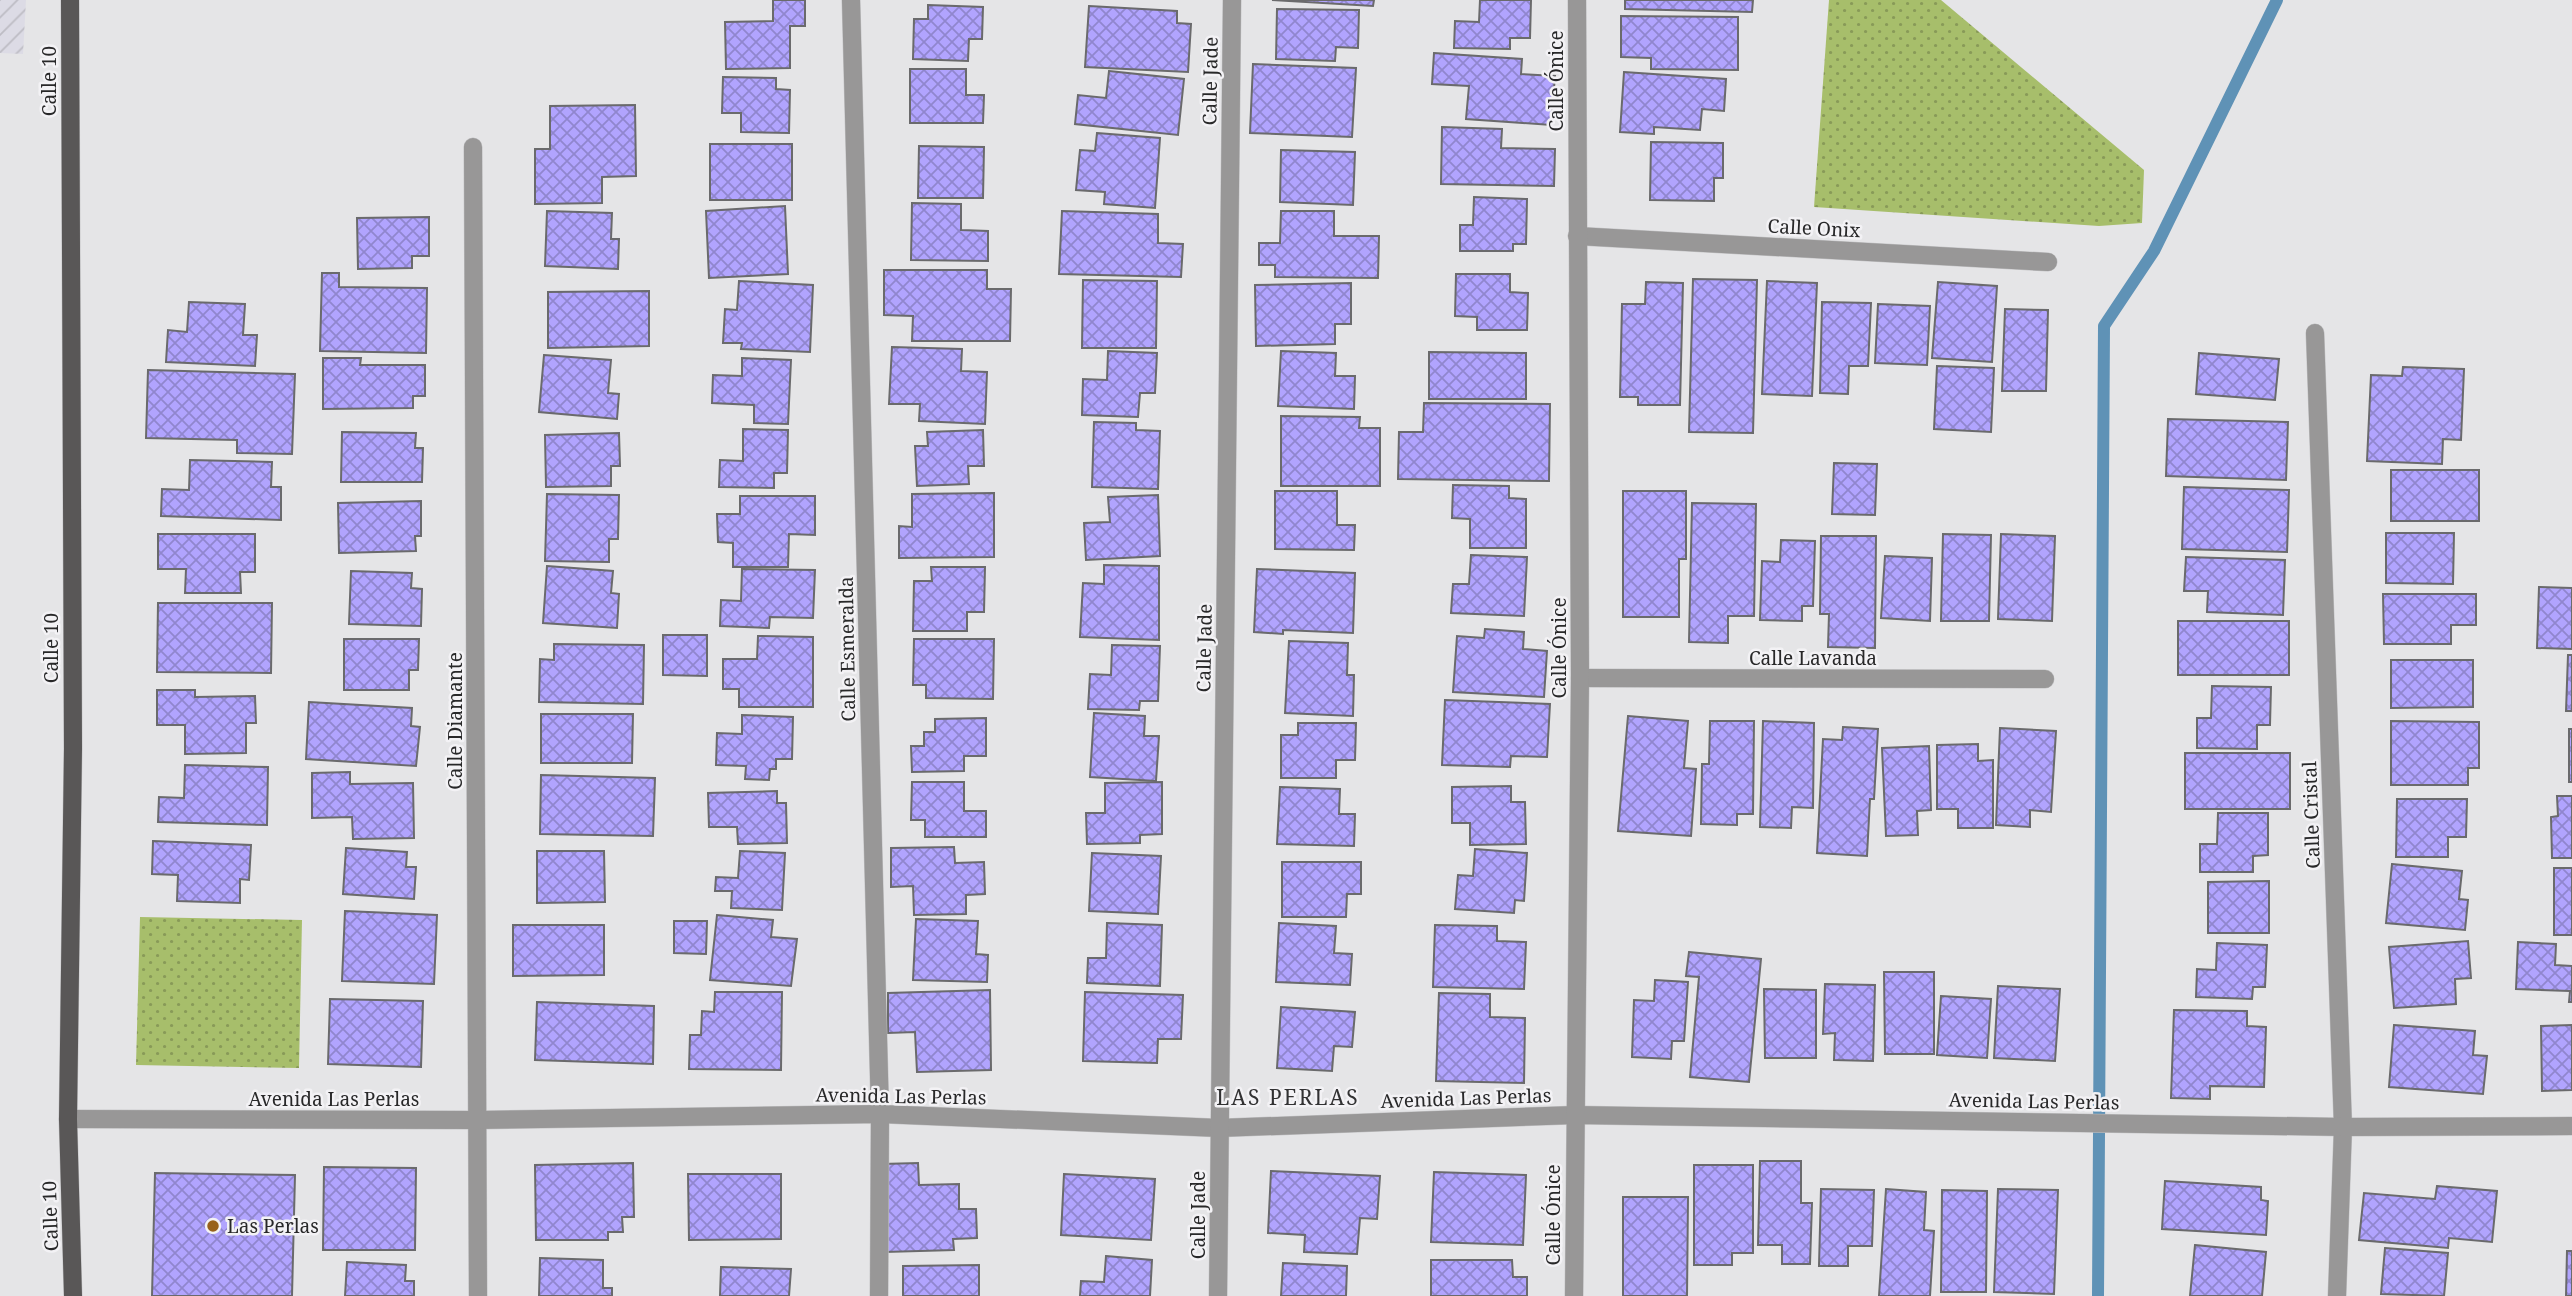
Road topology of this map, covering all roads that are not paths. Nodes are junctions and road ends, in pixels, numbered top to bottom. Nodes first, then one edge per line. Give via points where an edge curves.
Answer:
1 (70, 0) edge
2 (851, 0) edge
3 (1232, 0) edge
4 (1577, 0) edge
5 (473, 147) dead end
6 (1577, 236) junction
7 (2048, 262) dead end
8 (2315, 333) dead end
9 (1580, 678) junction
10 (2045, 679) dead end
11 (880, 1114) junction
12 (1575, 1115) junction
13 (68, 1119) junction
14 (478, 1120) junction
15 (2572, 1126) edge
16 (2343, 1127) junction
17 (1219, 1128) junction
18 (73, 1296) edge
19 (478, 1296) edge
20 (878, 1296) edge
21 (1219, 1296) edge
22 (1574, 1296) edge
23 (2337, 1296) edge

1 - 13 main road, Calle 10 via 73,748
2 - 11 street, Calle Esmeralda
3 - 17 street, Calle Jade
4 - 6 street, Calle Ónice
5 - 14 street, Calle Diamante
6 - 7 street, Calle Onix
6 - 9 street, Calle Ónice
8 - 16 street, Calle Cristal
9 - 10 street, Calle Lavanda
9 - 12 street, Calle Ónice
11 - 14 street, Avenida Las Perlas
11 - 17 street, Avenida Las Perlas
11 - 20 street, Calle Esmeralda
12 - 16 street, Avenida Las Perlas
12 - 17 street, Avenida Las Perlas
12 - 22 street, Calle Ónice
13 - 14 street, Avenida Las Perlas
13 - 18 main road, Calle 10
14 - 19 street, Calle Diamante
15 - 16 street, Avenida Las Perlas
16 - 23 street, Calle Cristal
17 - 21 street, Calle Jade

